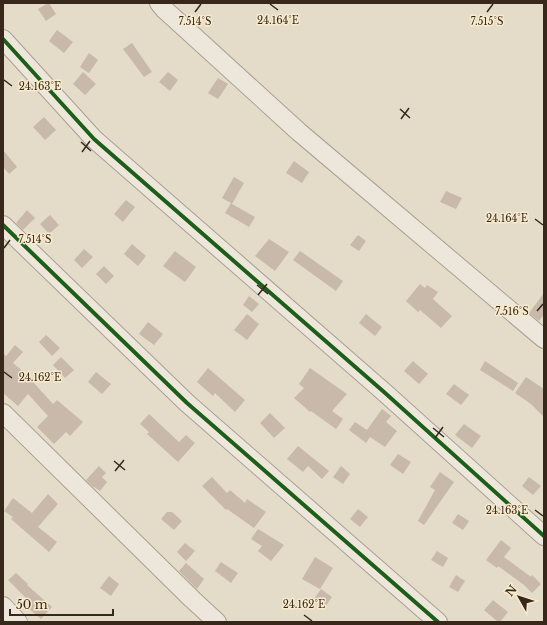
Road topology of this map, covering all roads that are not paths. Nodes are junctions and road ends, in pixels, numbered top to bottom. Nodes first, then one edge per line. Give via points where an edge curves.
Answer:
1 (159, 3) edge
2 (3, 39) edge
3 (3, 225) edge
4 (544, 339) edge
5 (3, 413) edge
6 (544, 536) edge
7 (3, 606) edge
8 (18, 622) edge
9 (218, 622) edge
10 (438, 622) edge

1 - 4 street via 299,132
2 - 6 street via 94,139 384,392
3 - 10 street via 187,403
5 - 9 street via 192,600
7 - 8 street

